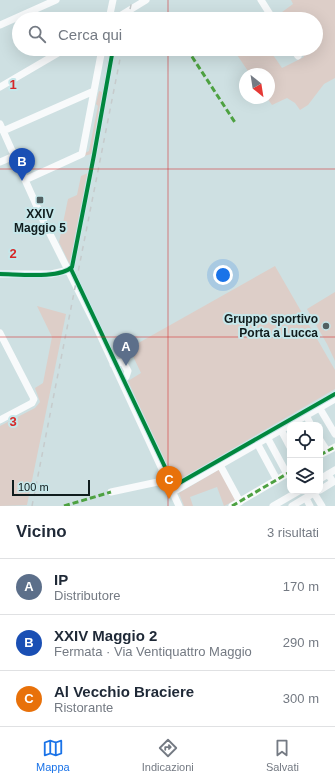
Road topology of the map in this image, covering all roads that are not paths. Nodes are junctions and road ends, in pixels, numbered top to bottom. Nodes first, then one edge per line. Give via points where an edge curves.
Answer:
1 (56, 0) edge
2 (113, 0) edge
3 (146, 0) edge
4 (261, 0) edge
5 (29, 12) edge
6 (111, 12) edge
7 (126, 12) edge
8 (269, 12) edge
9 (12, 20) edge
10 (0, 25) edge
11 (52, 56) edge
12 (101, 56) edge
13 (0, 87) edge
14 (94, 91) junction
15 (2, 128) edge
16 (14, 156) junction
17 (0, 162) edge
18 (25, 180) junction
19 (67, 271) junction
20 (0, 274) edge
21 (0, 333) edge
22 (113, 364) junction
23 (120, 380) junction
24 (335, 399) edge
25 (319, 407) junction
26 (0, 420) edge
27 (303, 420) edge
28 (287, 428) edge
29 (281, 430) junction
30 (335, 434) edge
31 (267, 437) junction
32 (287, 441) edge
33 (257, 443) junction
34 (335, 447) edge
35 (323, 453) edge
36 (220, 465) junction
37 (287, 471) edge
38 (332, 472) edge
39 (287, 474) edge
40 (323, 477) edge
41 (167, 480) junction
42 (278, 480) junction
43 (334, 482) edge
44 (323, 488) edge
45 (111, 492) dead end
46 (173, 492) junction
47 (294, 494) edge
48 (312, 494) edge
49 (318, 494) edge
50 (306, 498) junction
51 (240, 502) junction
52 (179, 506) edge
53 (232, 506) edge
54 (273, 506) edge
55 (292, 506) edge
56 (310, 506) edge
57 (322, 506) edge

1 - 5 street
2 - 6 street
3 - 7 street
4 - 8 street
9 - 10 street
11 - 13 street
12 - 14 street
14 - 15 street
14 - 18 street via 82,154
15 - 16 street
16 - 17 street
16 - 18 street
18 - 19 street
19 - 20 street via 51,274
19 - 22 street
21 - 26 street via 33,397 32,403
22 - 23 street
22 - 23 street via 123,362 128,371 126,378
23 - 41 street
24 - 25 street
25 - 27 street
25 - 30 street
28 - 29 street
29 - 31 street
29 - 32 street
31 - 33 street
31 - 37 street
33 - 36 street
33 - 42 street
34 - 35 street
36 - 46 street
36 - 51 street
38 - 40 street
38 - 43 street
39 - 42 street
41 - 45 street
41 - 46 street
42 - 51 street
43 - 44 street
46 - 52 street
47 - 54 street
48 - 50 street
49 - 57 street
50 - 55 street
50 - 56 street
51 - 53 street

